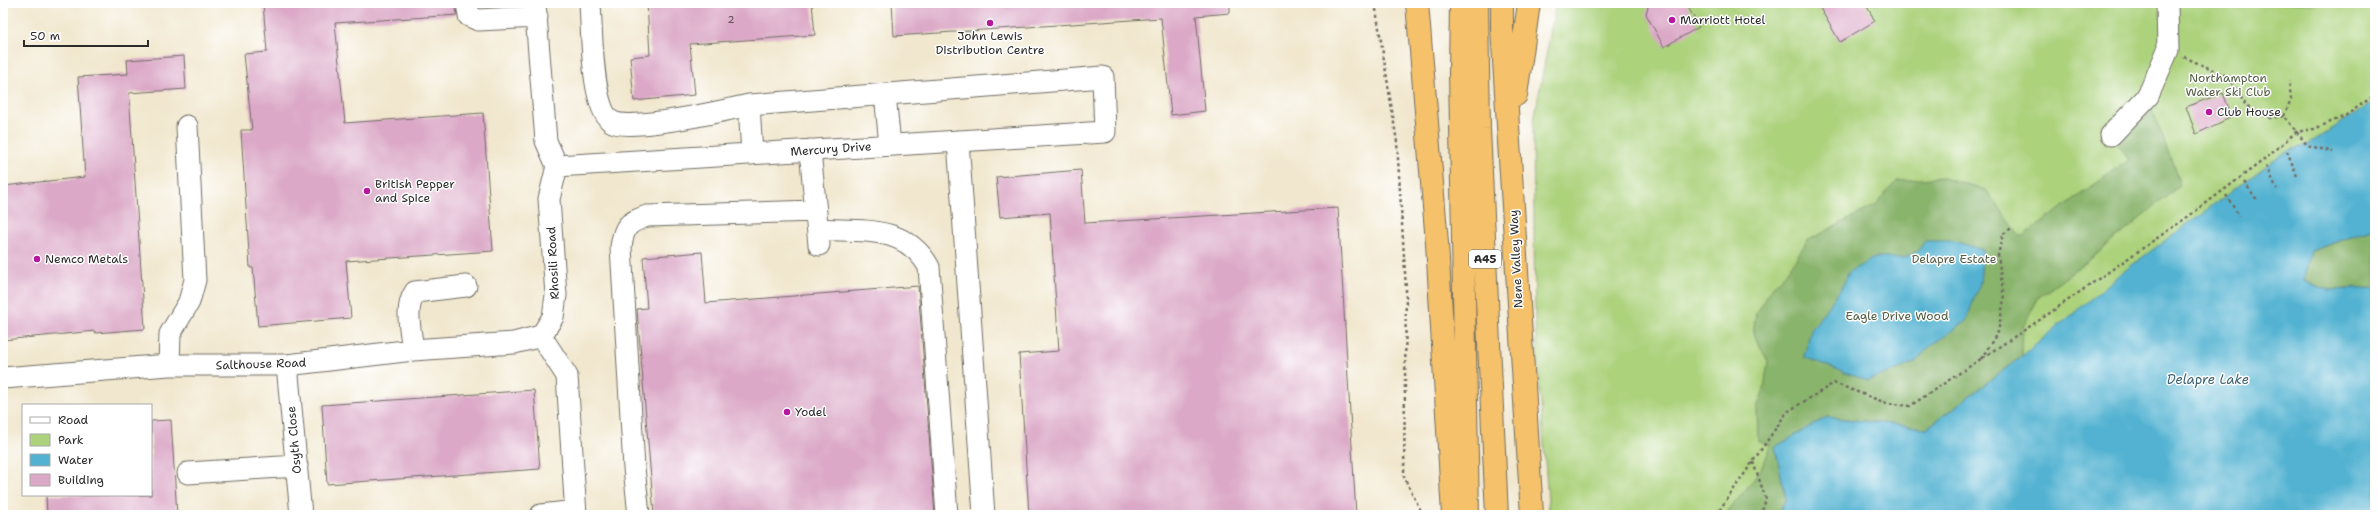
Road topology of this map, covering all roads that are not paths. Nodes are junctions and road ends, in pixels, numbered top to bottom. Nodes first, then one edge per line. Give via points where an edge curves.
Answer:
1 (467, 3) edge
2 (590, 3) edge
3 (1417, 3) edge
4 (1461, 3) edge
5 (1477, 3) edge
6 (1502, 3) edge
7 (1529, 3) edge
8 (2167, 3) edge
9 (536, 10) edge
10 (885, 94) junction
11 (749, 105) junction
12 (187, 126) dead end
13 (2111, 135) dead end
14 (1510, 140) junction
15 (958, 141) junction
16 (890, 145) junction
17 (810, 150) junction
18 (752, 154) junction
19 (556, 166) junction
20 (818, 228) junction
21 (466, 286) dead end
22 (541, 336) junction
23 (413, 350) junction
24 (169, 365) junction
25 (287, 365) junction
26 (3, 378) edge
27 (297, 466) junction
28 (188, 473) dead end
29 (576, 513) edge
30 (301, 515) edge
31 (541, 515) edge
32 (639, 515) edge
33 (947, 515) edge
34 (984, 515) edge
35 (1453, 515) edge
36 (1468, 515) edge
37 (1497, 515) edge
38 (1532, 515) edge

1 - 9 street via 469,16 478,20
2 - 11 street via 596,87 601,107 611,121 623,126 694,117
3 - 35 highway via 1437,243
4 - 36 highway
5 - 37 highway, A45 via 1479,129
6 - 14 highway, Nene Valley Way / A45
7 - 14 highway
8 - 13 street via 2168,50 2148,96
9 - 19 street via 546,141
10 - 11 street
10 - 15 street, Mercury Drive via 1103,77 1105,132
10 - 16 street
11 - 18 street
12 - 24 street via 195,280 189,302 170,334
14 - 38 highway, Nene Valley Way / A45
15 - 16 street, Mercury Drive
15 - 34 street
16 - 17 street, Mercury Drive
17 - 18 street, Mercury Drive
17 - 20 street
18 - 19 street, Mercury Drive
19 - 22 street, Rhosili Road via 549,199 556,295 553,317
20 - 32 street via 647,216 632,221 623,230 621,247
20 - 33 street via 895,235 921,252 929,267
21 - 23 street via 415,292 410,300 409,315
22 - 23 street, Salthouse Road via 514,343
22 - 29 street via 567,376
23 - 25 street, Salthouse Road
24 - 25 street, Salthouse Road
24 - 26 street, Salthouse Road
25 - 27 street, Osyth Close
27 - 28 street
27 - 30 street, Osyth Close
29 - 31 street

